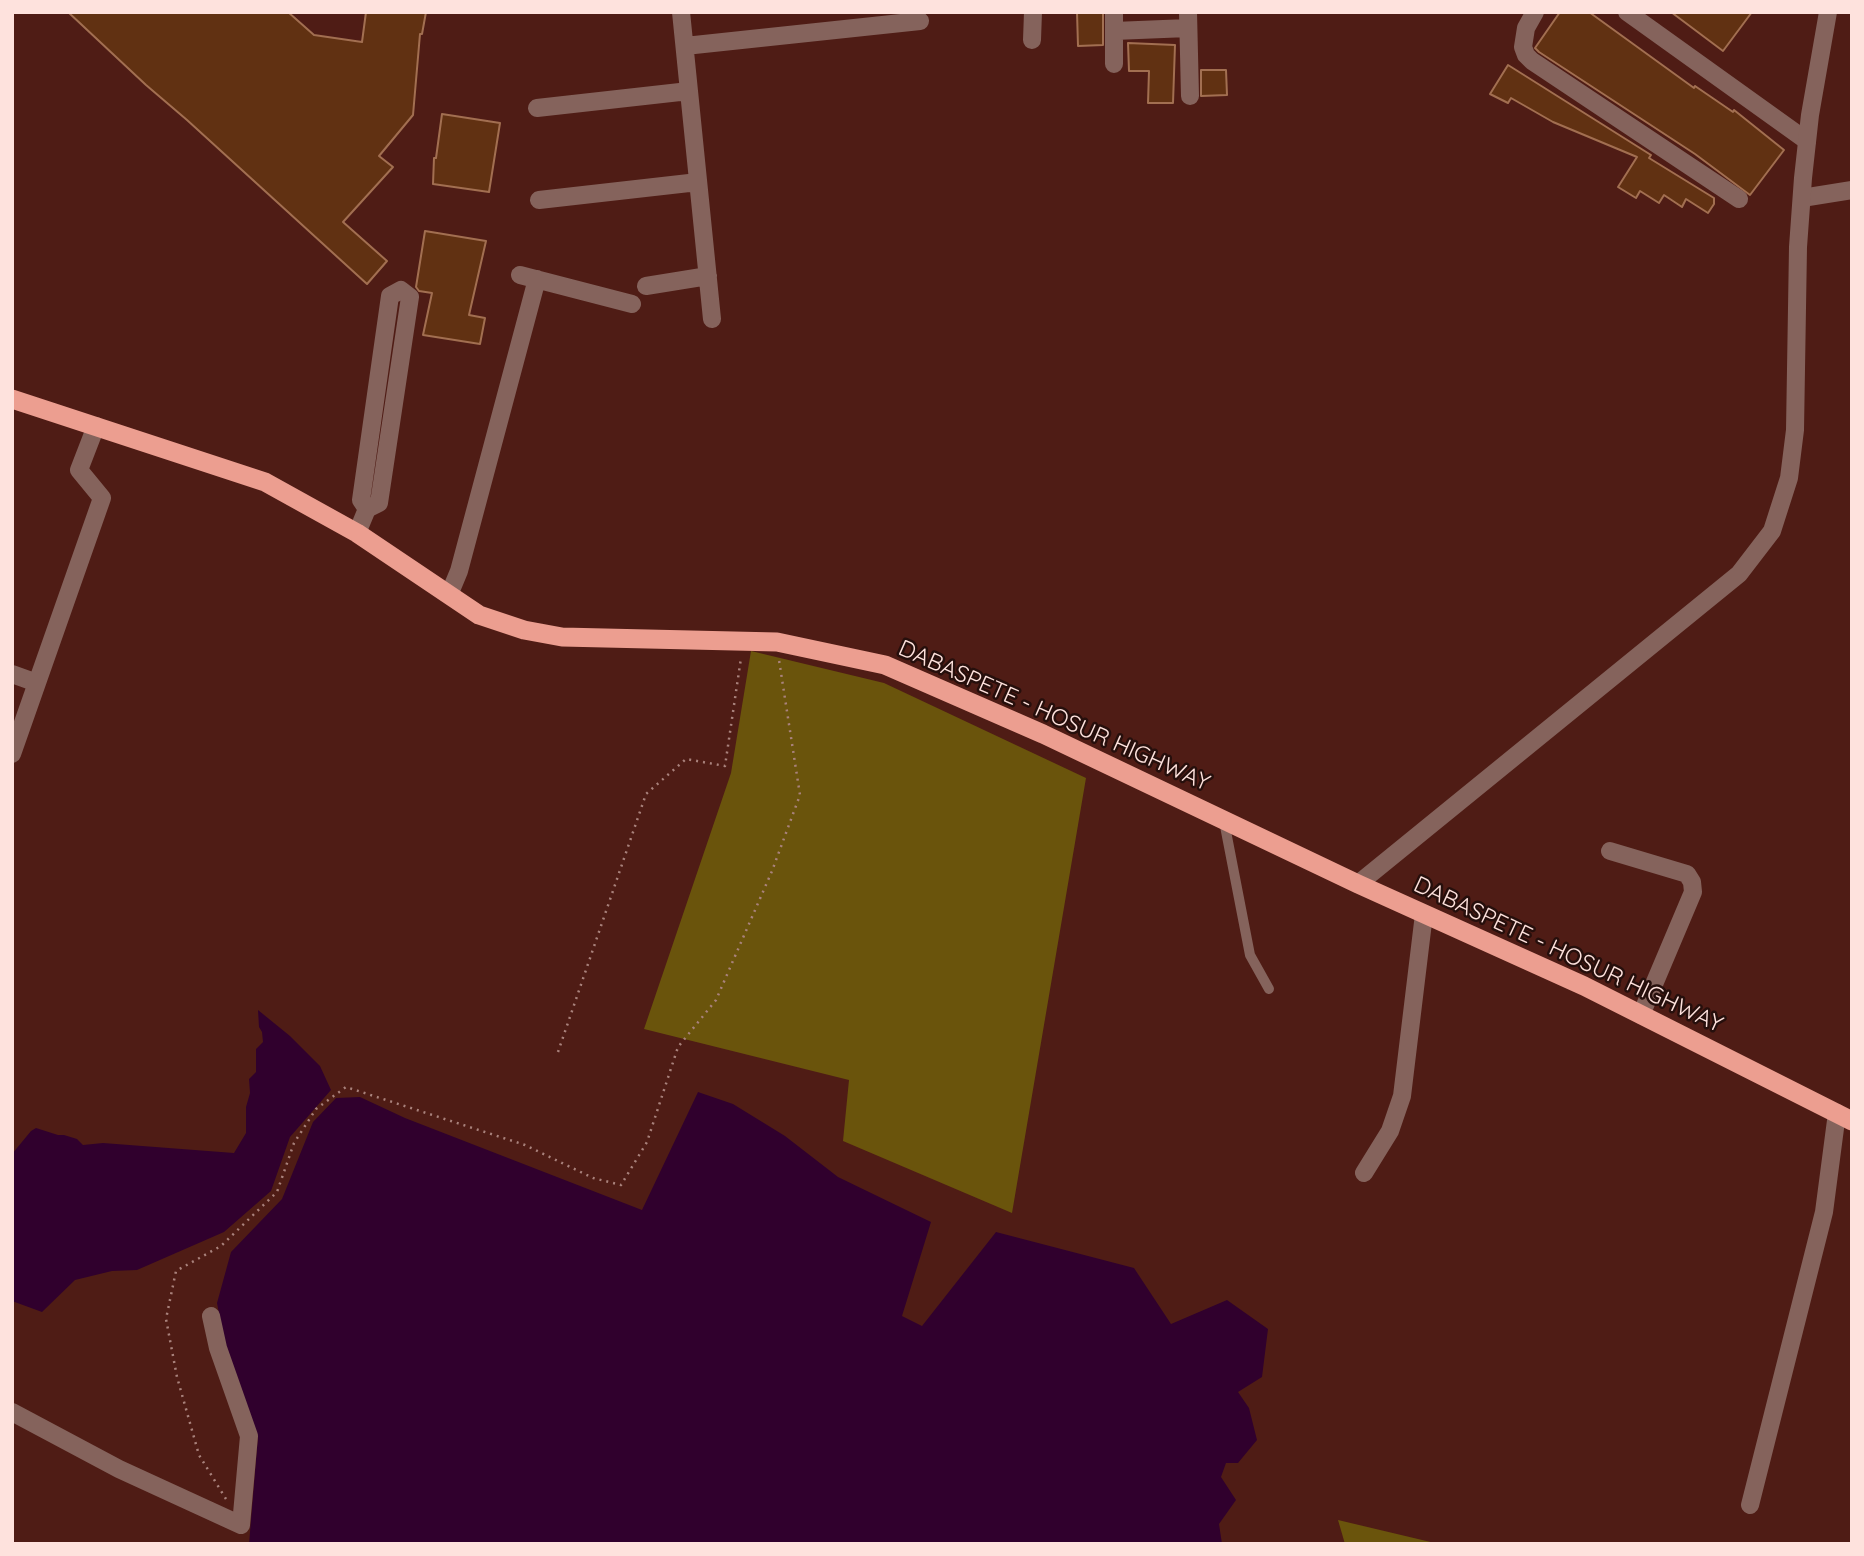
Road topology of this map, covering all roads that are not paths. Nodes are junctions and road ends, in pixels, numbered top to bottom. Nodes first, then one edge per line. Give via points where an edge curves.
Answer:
1 (681, 12) edge
2 (1033, 12) edge
3 (1114, 12) edge
4 (1535, 12) edge
5 (1627, 12) edge
6 (1828, 12) edge
7 (1188, 20) edge
8 (920, 21) dead end
9 (1114, 31) junction
10 (1032, 40) dead end
11 (685, 46) junction
12 (1114, 64) dead end
13 (689, 91) junction
14 (1190, 96) dead end
15 (537, 108) dead end
16 (1807, 141) junction
17 (698, 183) junction
18 (1852, 190) edge
19 (1802, 198) junction
20 (1739, 199) dead end
21 (539, 200) dead end
22 (708, 276) junction
23 (646, 286) dead end
24 (632, 304) dead end
25 (712, 319) dead end
26 (12, 399) edge
27 (96, 426) junction
28 (367, 509) junction
29 (357, 533) junction
30 (449, 595) junction
31 (12, 674) edge
32 (37, 683) junction
33 (12, 754) edge
34 (1224, 820) junction
35 (1611, 851) dead end
36 (1358, 884) junction
37 (1424, 914) junction
38 (1269, 989) dead end
39 (1641, 1014) junction
40 (1844, 1117) edge
41 (1364, 1174) dead end
42 (211, 1316) dead end
43 (12, 1412) edge
44 (1750, 1505) dead end

1 - 11 street
2 - 10 street
3 - 9 street
4 - 20 street via 1523,38 1532,61
5 - 16 street
6 - 16 street
7 - 9 street
7 - 14 street
8 - 11 street
9 - 12 street
11 - 13 street
13 - 15 street
13 - 17 street
16 - 19 street
17 - 21 street
17 - 22 street
18 - 19 street
19 - 36 street via 1795,430 1789,478 1772,531 1739,574
22 - 23 street
22 - 25 street
24 - 30 street via 529,277
26 - 27 highway, DABASPETE - HOSUR HIGHWAY
27 - 29 highway, DABASPETE - HOSUR HIGHWAY via 265,482
27 - 32 street via 79,470 102,498
28 - 28 street via 361,500 390,296 401,290 410,297 379,503
28 - 29 street
29 - 30 highway, DABASPETE - HOSUR HIGHWAY
30 - 34 highway, DABASPETE - HOSUR HIGHWAY via 479,615 562,637 776,642 885,666 1043,733
31 - 32 street
32 - 33 street
34 - 36 highway, DABASPETE - HOSUR HIGHWAY
34 - 38 lane via 1250,955
35 - 39 street via 1687,874 1692,882 1693,892
36 - 37 highway, DABASPETE - HOSUR HIGHWAY
37 - 39 highway, DABASPETE - HOSUR HIGHWAY
37 - 41 street via 1402,1096 1390,1131
39 - 40 highway, DABASPETE - HOSUR HIGHWAY
40 - 44 street
42 - 43 street via 249,1436 242,1525 119,1469

